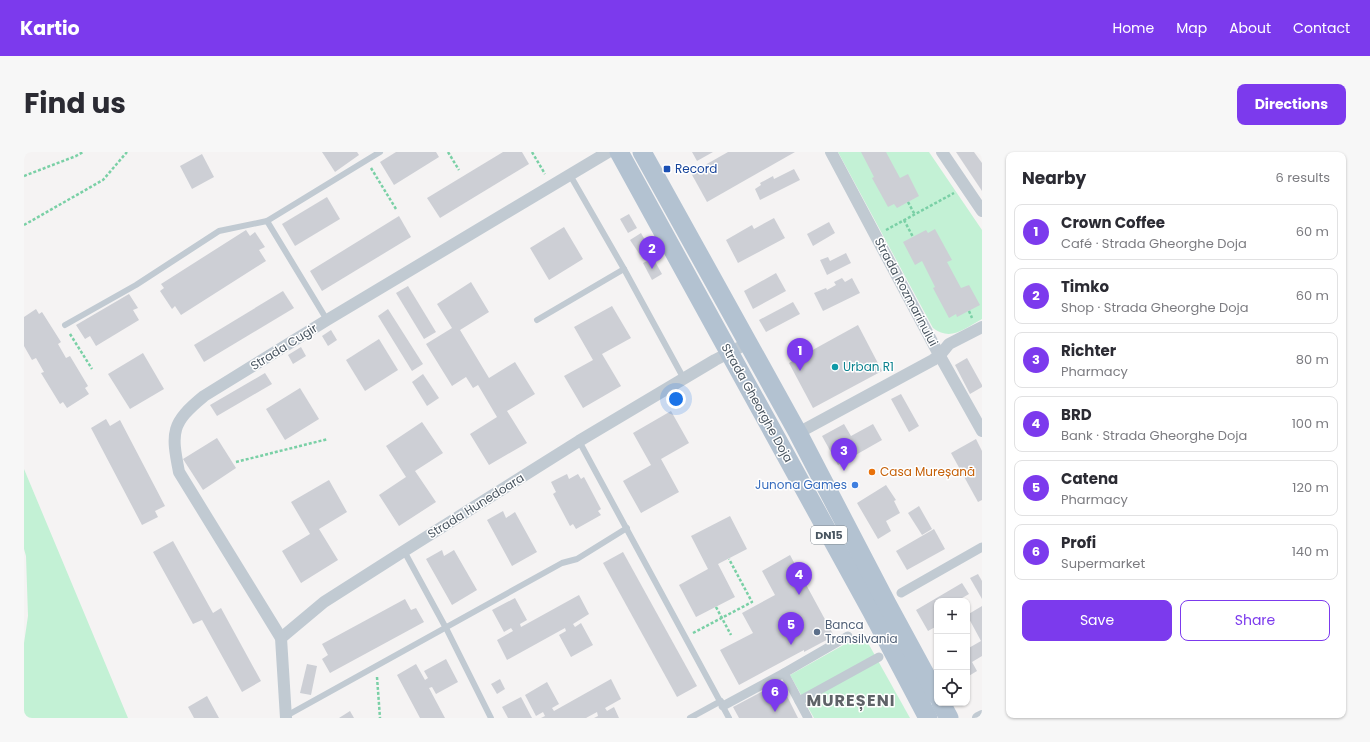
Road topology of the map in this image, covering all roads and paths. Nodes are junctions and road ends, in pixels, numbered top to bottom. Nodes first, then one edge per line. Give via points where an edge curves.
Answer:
1 (83, 152) edge
2 (127, 152) edge
3 (379, 152) edge
4 (448, 152) edge
5 (532, 152) edge
6 (608, 152) edge
7 (619, 152) edge
8 (642, 152) edge
9 (831, 152) edge
10 (942, 152) edge
11 (366, 160) junction
12 (459, 170) dead end
13 (570, 175) junction
14 (24, 176) edge
15 (551, 186) junction
16 (958, 191) dead end
17 (908, 202) dead end
18 (396, 209) dead end
19 (982, 211) edge
20 (915, 215) junction
21 (904, 220) junction
22 (266, 221) junction
23 (24, 225) edge
24 (884, 231) dead end
25 (913, 237) dead end
26 (624, 269) junction
27 (327, 320) junction
28 (538, 320) dead end
29 (65, 325) joint
30 (982, 327) edge
31 (748, 343) junction
32 (729, 352) junction
33 (940, 355) junction
34 (92, 369) dead end
35 (684, 379) junction
36 (982, 431) edge
37 (798, 433) junction
38 (328, 439) dead end
39 (579, 441) junction
40 (236, 462) dead end
41 (627, 528) junction
42 (982, 547) edge
43 (404, 551) junction
44 (729, 559) dead end
45 (901, 593) dead end
46 (716, 607) dead end
47 (722, 618) junction
48 (446, 628) junction
49 (731, 635) dead end
50 (848, 636) dead end
51 (686, 637) junction
52 (281, 638) junction
53 (879, 657) dead end
54 (376, 666) junction
55 (784, 673) junction
56 (934, 690) edge
57 (799, 701) junction
58 (722, 704) junction
59 (943, 706) edge
60 (982, 716) edge
61 (286, 717) edge
62 (380, 718) edge
63 (491, 718) edge
64 (690, 718) edge
65 (730, 718) edge
66 (808, 718) edge
67 (928, 718) edge
68 (949, 718) edge
69 (978, 718) edge

1 - 14 path
2 - 23 path via 103,180
3 - 11 lane
4 - 12 path
5 - 15 path
6 - 13 street, Strada Cugir
7 - 32 main road, Strada Gheorghe Doja / DN15
8 - 31 main road, Strada Gheorghe Doja / DN15
9 - 33 street, Strada Rozmarinului
10 - 19 street
11 - 18 path
11 - 22 lane
13 - 15 street, Strada Cugir
13 - 26 lane
15 - 27 street, Strada Cugir
16 - 20 path
17 - 20 path
20 - 21 path
21 - 24 path
21 - 25 path
22 - 27 lane
22 - 29 lane via 219,231 136,285
26 - 28 lane
26 - 35 lane
27 - 52 street, Strada Cugir via 204,396 176,425 174,450 179,472
29 - 34 path
30 - 33 street via 948,344
31 - 32 street, Strada Hunedoara
31 - 37 main road, Strada Gheorghe Doja / DN15
32 - 35 street, Strada Hunedoara
32 - 67 main road, Strada Gheorghe Doja / DN15
33 - 36 street, Strada Rozmarinului
33 - 37 street
35 - 39 street, Strada Hunedoara
37 - 56 main road, Strada Gheorghe Doja / DN15
38 - 40 path
39 - 41 lane
39 - 43 street, Strada Hunedoara
41 - 48 lane via 577,559 562,563
41 - 51 lane
42 - 45 street
43 - 48 lane
43 - 52 street, Strada Hunedoara via 324,602
44 - 47 path via 752,602
46 - 47 path
47 - 49 path
47 - 51 path
48 - 54 lane
48 - 63 lane
50 - 55 street
51 - 58 lane
52 - 61 street
53 - 57 street
54 - 61 lane
54 - 62 path
55 - 57 street
55 - 58 street
57 - 66 street
58 - 64 lane
58 - 65 lane
59 - 68 main road
60 - 69 street

